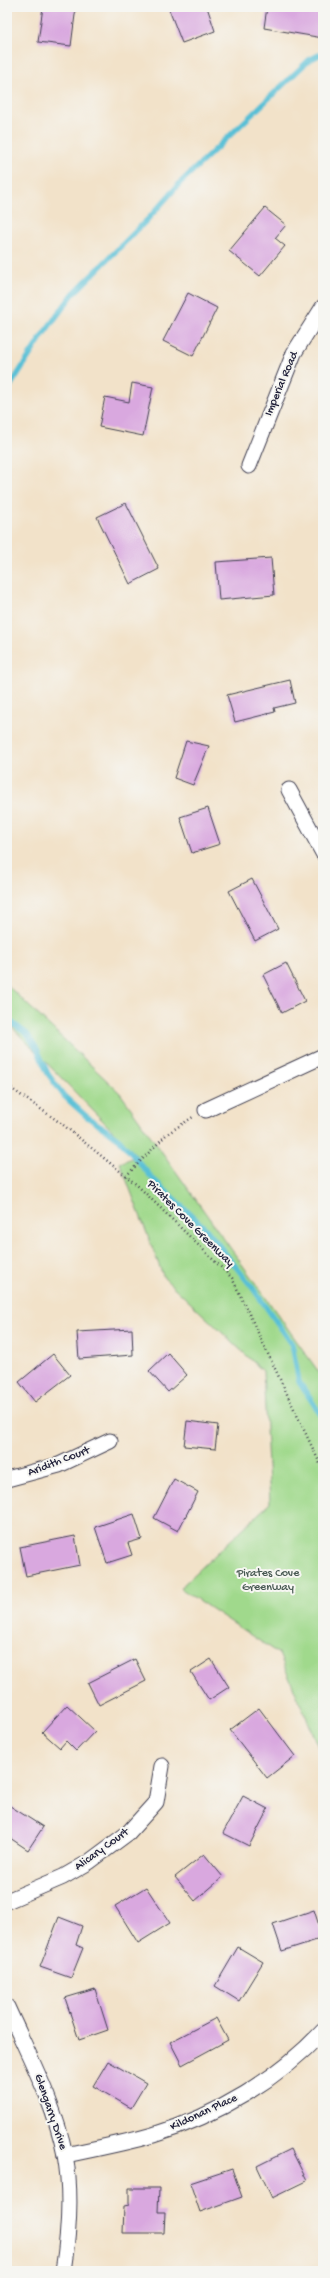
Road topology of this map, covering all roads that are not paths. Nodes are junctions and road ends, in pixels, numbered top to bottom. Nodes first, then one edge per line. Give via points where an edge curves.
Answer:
1 (323, 307) edge
2 (249, 466) dead end
3 (289, 790) dead end
4 (323, 853) edge
5 (323, 1056) edge
6 (206, 1110) road end
7 (110, 1441) dead end
8 (7, 1479) edge
9 (162, 1766) dead end
10 (7, 1901) edge
11 (7, 2007) edge
12 (323, 2031) edge
13 (64, 2155) junction
14 (63, 2271) edge

1 - 2 street, Imperial Road via 294,353
3 - 4 street
5 - 6 street
7 - 8 street, Aridith Court via 59,1465
9 - 10 street, Alicary Court via 156,1802 128,1833 89,1862 63,1877
11 - 13 street, Glengarry Drive via 41,2083
12 - 13 street, Kildonan Place via 309,2046 255,2087 199,2117 153,2135
13 - 14 street, Glengarry Drive via 69,2220

